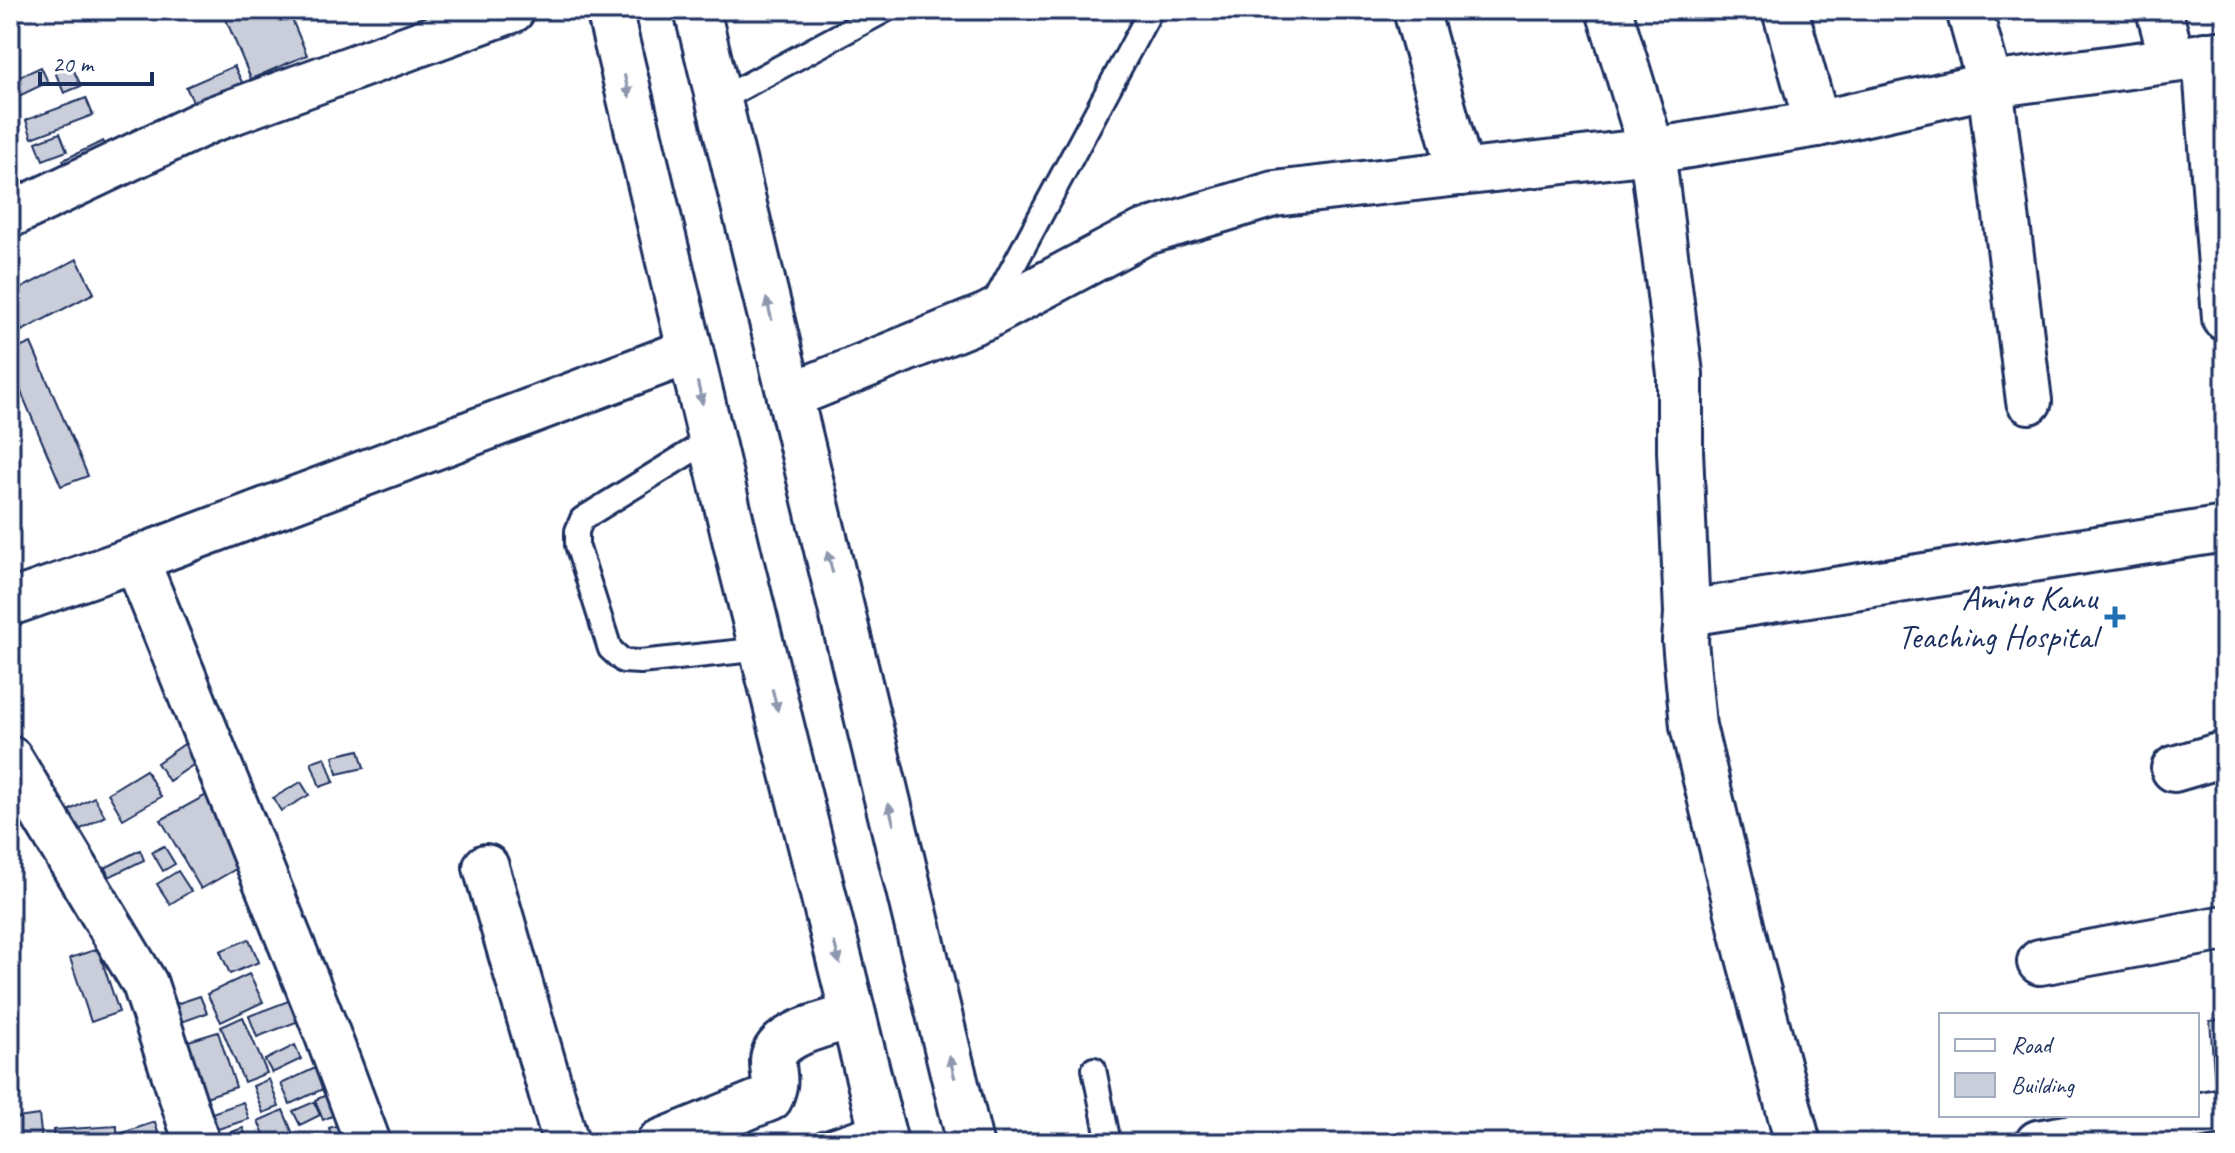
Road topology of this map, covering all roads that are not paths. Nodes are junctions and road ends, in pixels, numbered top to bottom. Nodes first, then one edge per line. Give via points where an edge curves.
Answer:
1 (512, 10) edge
2 (609, 10) edge
3 (697, 10) edge
4 (886, 10) edge
5 (1151, 10) edge
6 (1416, 10) edge
7 (1609, 10) edge
8 (1785, 10) edge
9 (1969, 10) edge
10 (2159, 10) edge
11 (2201, 56) edge
12 (1990, 85) junction
13 (719, 100) junction
14 (1817, 124) junction
15 (1652, 151) junction
16 (1461, 173) junction
17 (10, 215) edge
18 (987, 316) junction
19 (2225, 318) edge
20 (690, 351) junction
21 (790, 396) junction
22 (2029, 401) dead end
23 (711, 439) junction
24 (2225, 529) edge
25 (136, 559) junction
26 (10, 603) edge
27 (1687, 613) junction
28 (763, 649) junction
29 (2225, 754) edge
30 (10, 759) edge
31 (2174, 769) dead end
32 (486, 867) dead end
33 (2225, 928) edge
34 (2040, 962) dead end
35 (853, 1016) junction
36 (1094, 1069) dead end
37 (2225, 1111) edge
38 (2199, 1116) edge
39 (2194, 1117) edge
40 (882, 1134) edge
41 (2081, 1139) edge
42 (197, 1143) edge
43 (368, 1143) edge
44 (566, 1143) edge
45 (659, 1143) edge
46 (823, 1143) edge
47 (970, 1143) edge
48 (1109, 1143) edge
49 (1798, 1143) edge
50 (2038, 1143) edge

1 - 17 street via 210,120
2 -> 20 street
3 - 13 street
4 - 13 lane
5 - 18 lane
6 - 16 street
7 - 15 street
8 - 14 street
9 - 12 street
10 - 11 street
11 - 12 street
11 - 19 street
12 - 14 street
12 - 22 street
21 -> 13 street
14 - 15 street
15 - 16 street
15 - 27 street via 1680,374
16 - 18 street via 1274,194 1158,228
18 - 21 street
20 -> 23 street
20 - 25 street
47 -> 21 street
23 - 28 street
23 - 28 lane via 582,519 577,545 610,649 623,661
24 - 27 street
25 - 26 street
25 - 43 street
27 - 49 street via 1693,726
28 -> 35 street
29 - 31 street
30 - 42 street via 145,984
32 - 44 street
33 - 34 street
35 - 40 street
35 - 45 street via 786,1038 773,1059 777,1082 770,1098
36 - 48 lane
37 - 38 street
39 - 41 street
40 - 46 lane
41 - 50 street

